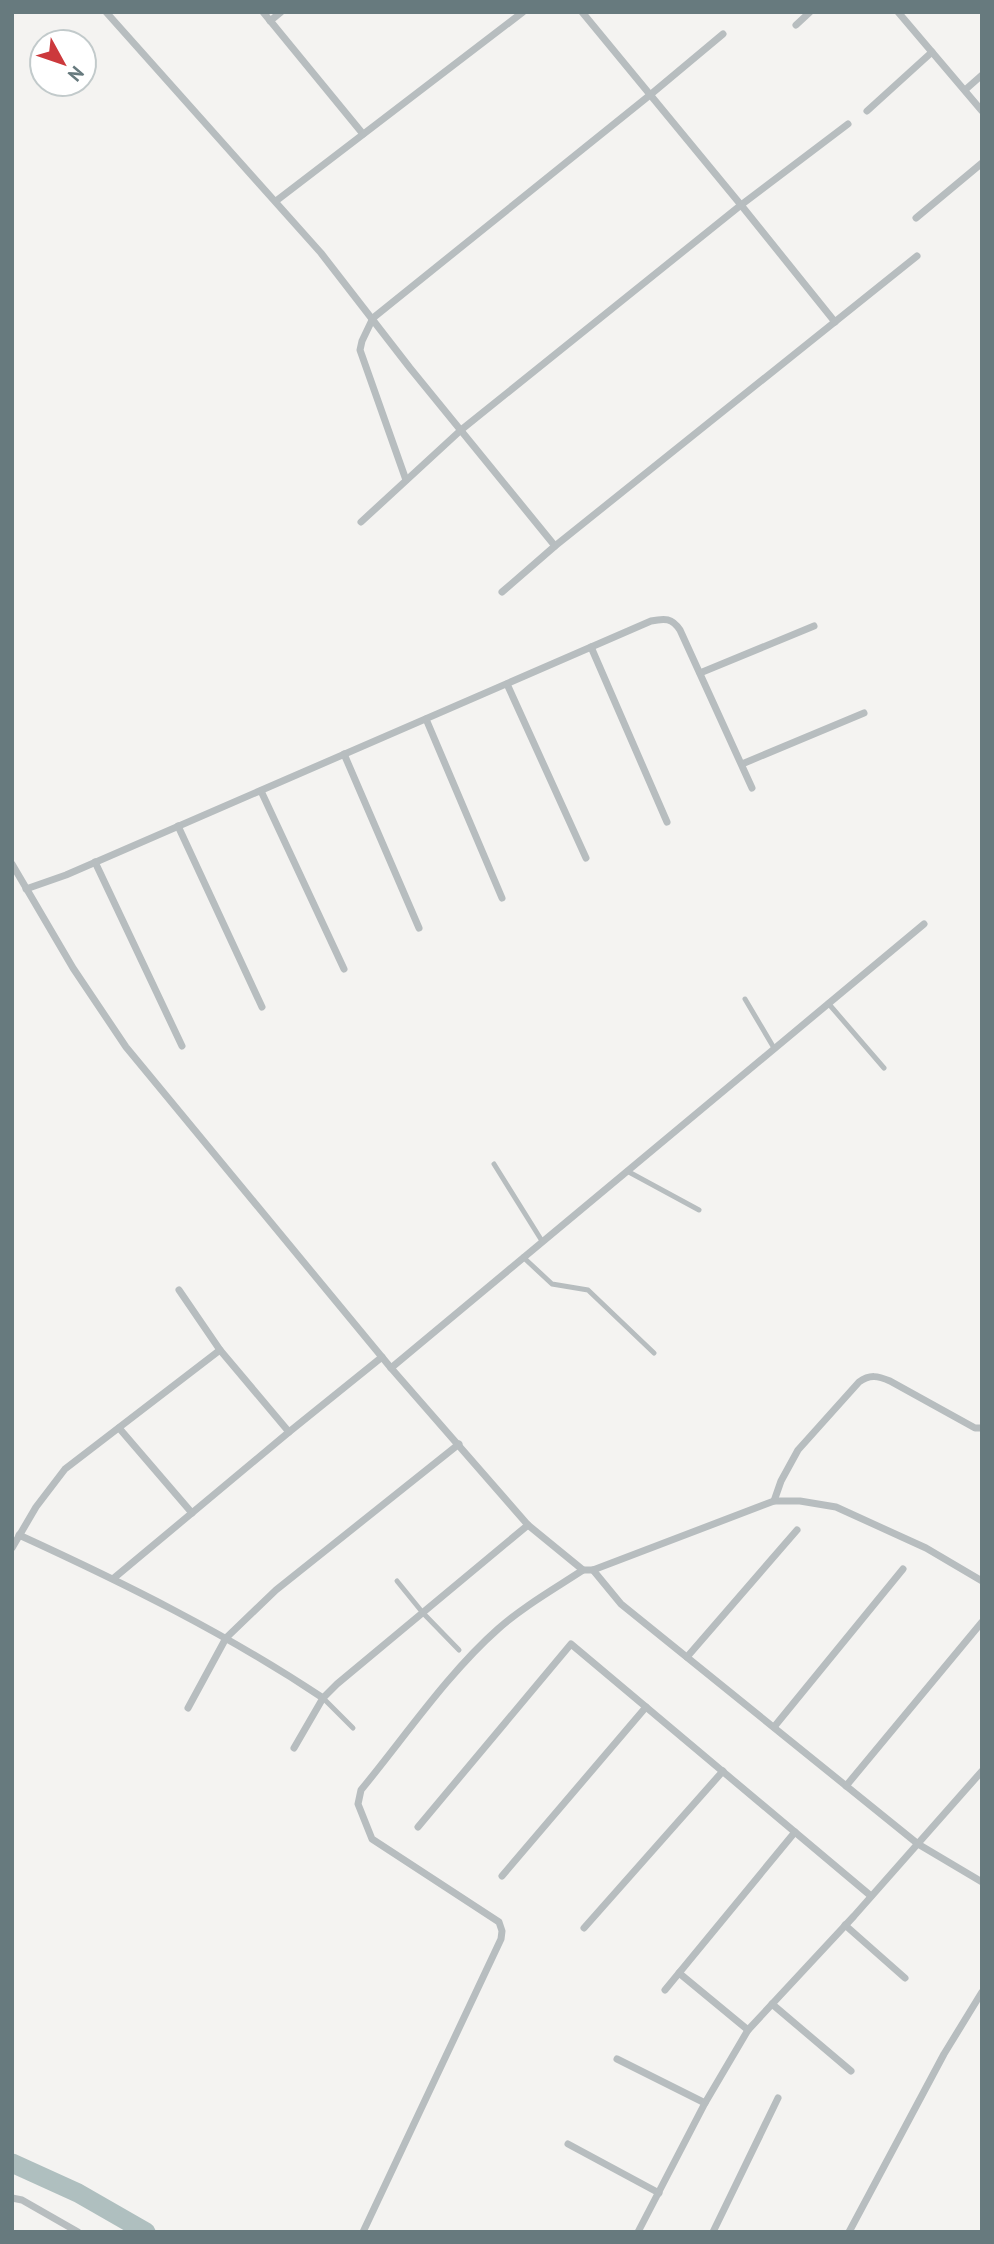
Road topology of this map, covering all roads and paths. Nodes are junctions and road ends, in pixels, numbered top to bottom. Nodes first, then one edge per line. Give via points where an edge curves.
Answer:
1 (106, 12) edge
2 (263, 12) edge
3 (281, 12) edge
4 (523, 12) edge
5 (582, 12) edge
6 (810, 12) edge
7 (898, 12) edge
8 (270, 21) junction
9 (796, 25) dead end
10 (723, 34) dead end
11 (932, 52) junction
12 (982, 75) edge
13 (965, 90) junction
14 (650, 95) junction
15 (867, 111) dead end
16 (982, 111) edge
17 (848, 124) dead end
18 (363, 134) junction
19 (982, 163) edge
20 (276, 201) junction
21 (741, 205) junction
22 (916, 218) dead end
23 (917, 256) dead end
24 (373, 318) junction
25 (835, 322) junction
26 (461, 430) junction
27 (406, 480) junction
28 (361, 522) dead end
29 (555, 547) junction
30 (502, 592) dead end
31 (814, 626) dead end
32 (591, 647) junction
33 (700, 673) junction
34 (507, 684) junction
35 (864, 713) dead end
36 (426, 719) junction
37 (344, 754) junction
38 (742, 764) junction
39 (752, 788) dead end
40 (261, 791) junction
41 (667, 822) dead end
42 (178, 827) junction
43 (586, 858) dead end
44 (95, 862) junction
45 (12, 864) edge
46 (26, 889) junction
47 (502, 898) dead end
48 (924, 924) dead end
49 (419, 928) dead end
50 (344, 969) dead end
51 (745, 999) dead end
52 (828, 1003) junction
53 (262, 1007) dead end
54 (182, 1046) dead end
55 (774, 1048) junction
56 (884, 1068) dead end
57 (494, 1164) dead end
58 (627, 1171) junction
59 (699, 1210) dead end
60 (542, 1241) junction
61 (523, 1257) junction
62 (180, 1290) dead end
63 (220, 1350) junction
64 (654, 1353) dead end
65 (382, 1357) junction
66 (391, 1368) junction
67 (119, 1428) junction
68 (982, 1428) edge
69 (289, 1432) junction
70 (459, 1444) junction
71 (774, 1501) junction
72 (192, 1513) junction
73 (528, 1525) junction
74 (797, 1530) dead end
75 (19, 1535) junction
76 (12, 1548) edge
77 (903, 1569) dead end
78 (583, 1570) junction
79 (593, 1570) junction
80 (114, 1578) junction
81 (397, 1581) dead end
82 (982, 1581) edge
83 (423, 1613) junction
84 (982, 1622) edge
85 (226, 1638) junction
86 (459, 1650) dead end
87 (687, 1657) junction
88 (323, 1698) junction
89 (188, 1707) dead end
90 (646, 1707) junction
91 (774, 1727) junction
92 (353, 1728) dead end
93 (294, 1748) dead end
94 (723, 1771) junction
95 (980, 1774) edge
96 (846, 1786) junction
97 (418, 1827) dead end
98 (795, 1832) junction
99 (918, 1844) junction
100 (502, 1875) dead end
101 (982, 1882) edge
102 (872, 1896) junction
103 (845, 1926) junction
104 (584, 1928) dead end
105 (679, 1973) junction
106 (905, 1978) dead end
107 (665, 1990) dead end
108 (982, 1992) edge
109 (772, 2004) junction
110 (748, 2029) junction
111 (617, 2059) dead end
112 (851, 2071) dead end
113 (778, 2098) dead end
114 (705, 2104) junction
115 (568, 2144) dead end
116 (659, 2193) junction
117 (12, 2198) edge
118 (78, 2232) edge
119 (363, 2232) edge
120 (638, 2232) edge
121 (713, 2232) edge
122 (849, 2232) edge

1 - 20 street
2 - 8 street
3 - 8 street
4 - 18 street
5 - 14 street
6 - 9 street
7 - 11 street
8 - 18 street
10 - 14 street
11 - 13 street
11 - 15 street
12 - 13 street
13 - 16 street
14 - 21 street
14 - 24 street
17 - 21 street
18 - 20 street
19 - 22 street
20 - 24 street
21 - 25 street
21 - 26 street
23 - 25 street
24 - 26 street
24 - 27 street via 360,350
25 - 29 street
26 - 27 street
26 - 29 street
27 - 28 street
29 - 30 street
31 - 33 street
32 - 33 street via 663,618 675,622
32 - 34 street
32 - 41 street
33 - 38 street
34 - 36 street
34 - 43 street
35 - 38 street
36 - 37 street
36 - 47 street
37 - 40 street
37 - 49 street
38 - 39 street
40 - 42 street
40 - 50 street
42 - 44 street
42 - 53 street
44 - 46 street
44 - 54 street
45 - 46 street
46 - 65 street via 126,1047
48 - 52 street
51 - 55 lane
52 - 55 street
52 - 56 lane
55 - 58 street
57 - 60 lane
58 - 59 lane
58 - 60 street
60 - 61 street
61 - 64 lane via 552,1283 588,1290
61 - 66 street
62 - 63 street
63 - 67 street
63 - 69 street
65 - 66 street
65 - 69 street
66 - 70 street
67 - 72 street
67 - 75 street via 65,1469
68 - 71 street via 890,1381 869,1376 798,1450
69 - 72 street
70 - 73 street
70 - 85 street via 276,1590
71 - 79 street
71 - 82 street via 836,1507 926,1548
72 - 80 street
73 - 78 street
73 - 83 street
74 - 87 street
75 - 76 street
75 - 80 street
77 - 91 street
78 - 79 street
78 - 119 street via 528,1605 468,1658 361,1790 358,1804 372,1839 499,1922 502,1931
79 - 87 street via 621,1604
80 - 85 street
81 - 83 lane
83 - 86 lane
83 - 88 street
84 - 96 street
85 - 88 street
85 - 89 street
87 - 91 street
88 - 92 lane
88 - 93 street
90 - 94 street
90 - 97 street via 571,1644
90 - 100 street
91 - 96 street
94 - 98 street
94 - 104 street
95 - 99 street
96 - 99 street
98 - 102 street
98 - 105 street
99 - 101 street
99 - 102 street
102 - 103 street
103 - 106 street
103 - 109 street
105 - 107 street
105 - 110 street
108 - 122 street
109 - 110 street
109 - 112 street
110 - 114 street
111 - 114 street
113 - 121 street
114 - 116 street
115 - 116 street
116 - 120 street
117 - 118 street

